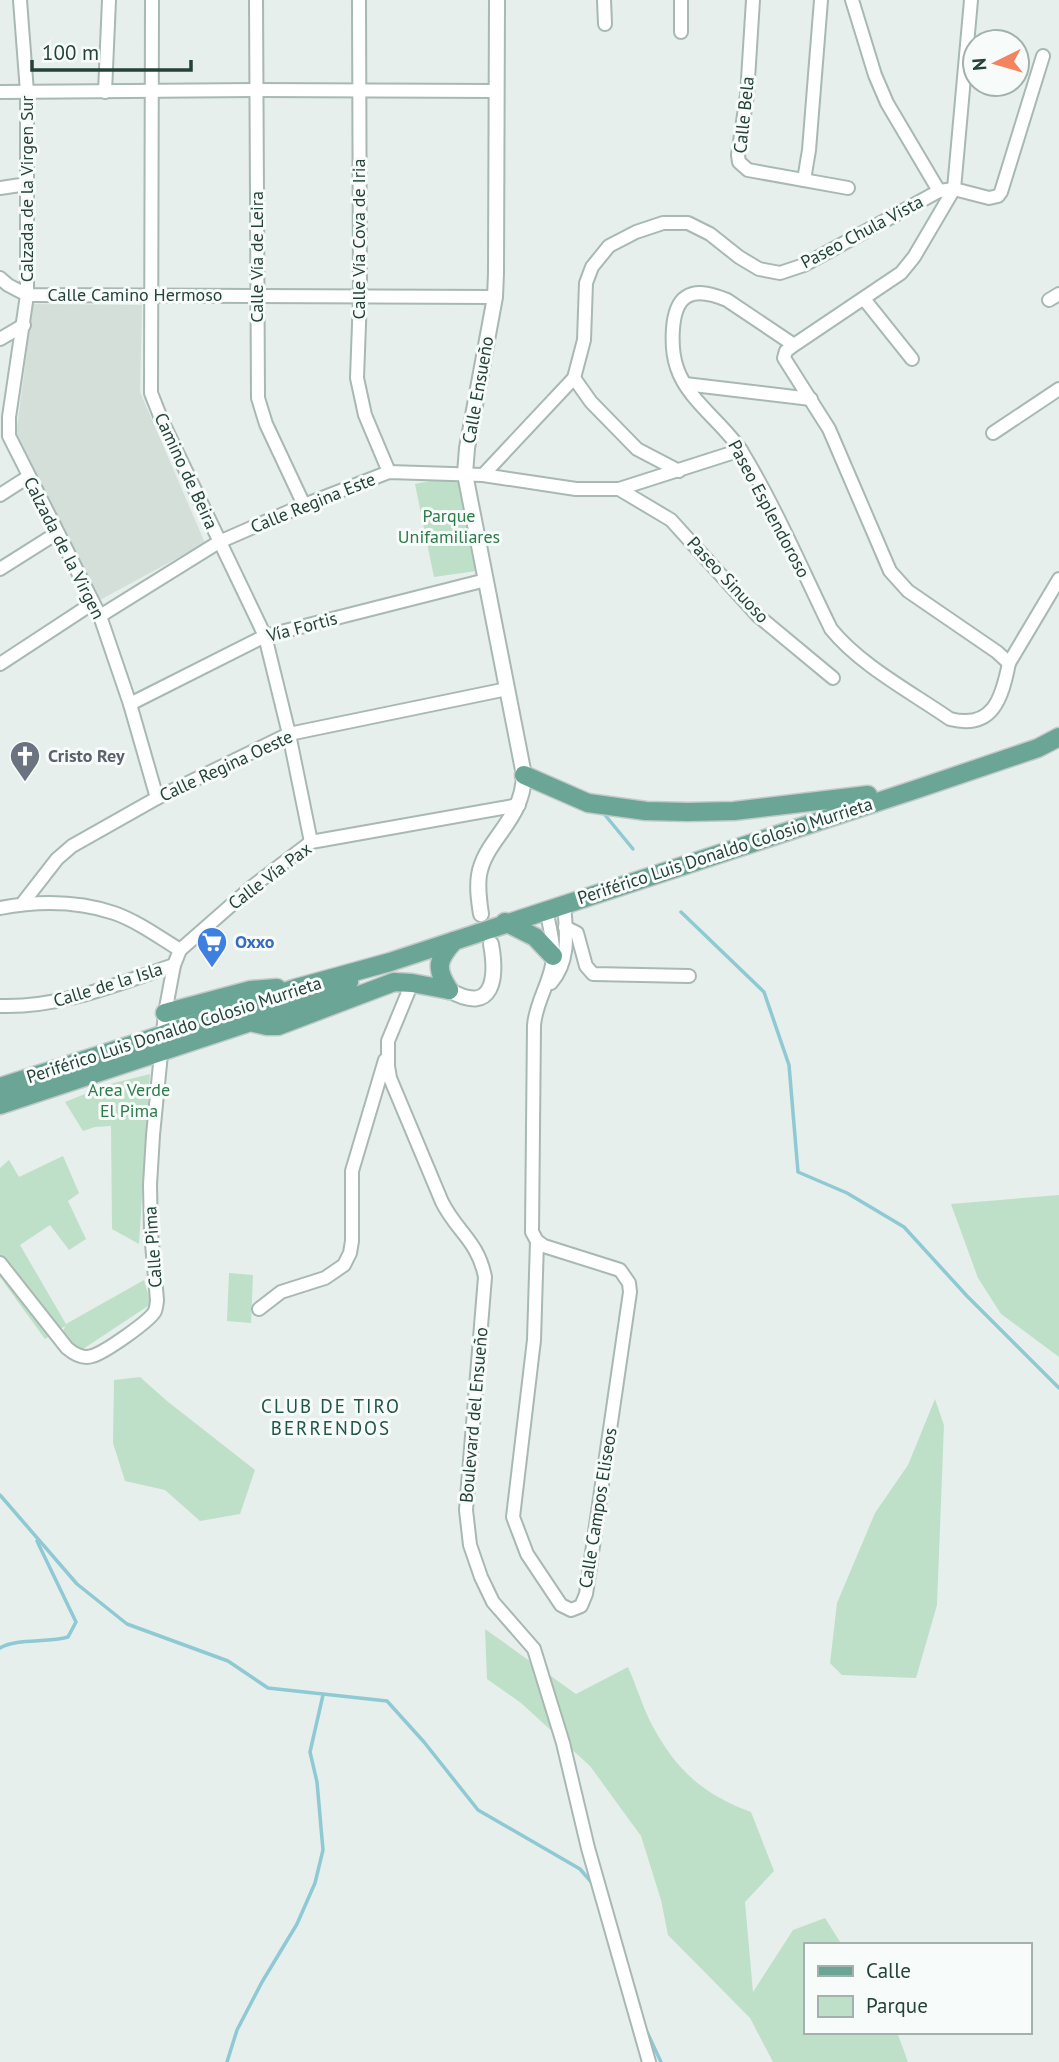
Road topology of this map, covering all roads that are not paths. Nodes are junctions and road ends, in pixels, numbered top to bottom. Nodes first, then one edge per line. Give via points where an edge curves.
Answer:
1 (20, 0) edge
2 (109, 0) edge
3 (152, 0) edge
4 (257, 0) edge
5 (359, 0) edge
6 (497, 0) edge
7 (604, 0) edge
8 (681, 0) edge
9 (753, 0) edge
10 (821, 0) edge
11 (852, 0) edge
12 (971, 0) edge
13 (605, 24) dead end
14 (681, 32) dead end
15 (1043, 56) dead end
16 (256, 90) junction
17 (360, 91) junction
18 (0, 92) edge
19 (27, 92) junction
20 (105, 92) junction
21 (153, 92) junction
22 (496, 92) junction
23 (804, 180) junction
24 (27, 184) junction
25 (0, 188) edge
26 (848, 188) dead end
27 (946, 189) junction
28 (0, 278) edge
29 (27, 295) junction
30 (257, 295) junction
31 (151, 296) junction
32 (360, 297) junction
33 (495, 297) junction
34 (864, 299) junction
35 (24, 325) junction
36 (0, 340) edge
37 (794, 345) junction
38 (912, 359) dead end
39 (574, 378) junction
40 (685, 384) junction
41 (1059, 389) edge
42 (811, 399) junction
43 (5, 420) edge
44 (993, 433) dead end
45 (741, 450) junction
46 (679, 471) junction
47 (389, 472) junction
48 (465, 474) junction
49 (483, 475) junction
50 (28, 477) junction
51 (619, 489) junction
52 (0, 495) edge
53 (304, 505) junction
54 (57, 533) junction
55 (219, 542) junction
56 (0, 569) edge
57 (1059, 579) edge
58 (486, 580) junction
59 (93, 603) junction
60 (100, 616) junction
61 (265, 636) junction
62 (1009, 663) junction
63 (0, 664) edge
64 (833, 678) dead end
65 (507, 689) junction
66 (130, 704) junction
67 (289, 734) junction
68 (1059, 737) edge
69 (524, 775) junction
70 (917, 789) junction
71 (157, 798) junction
72 (519, 805) junction
73 (311, 842) junction
74 (564, 903) junction
75 (22, 904) junction
76 (0, 908) edge
77 (546, 909) junction
78 (481, 914) dead end
79 (505, 922) junction
80 (565, 927) junction
81 (454, 941) junction
82 (491, 944) dead end
83 (180, 950) junction
84 (174, 965) junction
85 (555, 965) junction
86 (690, 976) dead end
87 (412, 983) junction
88 (449, 990) junction
89 (299, 997) junction
90 (0, 1006) edge
91 (164, 1013) junction
92 (251, 1022) junction
93 (161, 1044) junction
94 (387, 1054) junction
95 (0, 1087) edge
96 (0, 1105) edge
97 (537, 1241) junction
98 (0, 1263) edge
99 (259, 1309) dead end
100 (649, 2062) edge

1 - 19 street, Calzada de la Virgen Sur
2 - 20 street
3 - 21 street, Camino de Beira
4 - 16 street, Calle Vía de Leira
5 - 17 street, Calle Vía Cova de Iria
6 - 22 street, Calle Ensueño
7 - 13 street
8 - 14 street
9 - 23 street, Calle Bela via 739,162 748,170
10 - 23 street
11 - 27 street via 887,103
12 - 27 street
15 - 27 street via 1001,192 989,198
16 - 17 street
16 - 21 street
16 - 30 street, Calle Vía de Leira
17 - 22 street
17 - 32 street, Calle Vía Cova de Iria
18 - 19 street
19 - 20 street
19 - 24 street, Calzada de la Virgen Sur
20 - 21 street
21 - 31 street, Camino de Beira
22 - 33 street, Calle Ensueño
23 - 26 street, Calle Bela
24 - 25 street
24 - 29 street, Calzada de la Virgen Sur
27 - 34 street via 914,257 901,273
27 - 39 street, Paseo Chula Vista via 804,265 780,273 759,269 688,223 663,223 620,239 600,255 586,283 584,340
28 - 29 street
29 - 31 street, Calle Camino Hermoso
29 - 35 street, Calzada de la Virgen
30 - 31 street, Calle Camino Hermoso
30 - 32 street, Calle Camino Hermoso
30 - 53 street, Calle Vía de Leira via 258,398
31 - 55 street, Camino de Beira via 150,381 155,406
32 - 33 street, Calle Camino Hermoso
32 - 47 street, Calle Vía Cova de Iria via 360,397
33 - 48 street, Calle Ensueño
34 - 37 street
34 - 38 street
35 - 36 street
35 - 43 street, Calzada de la Virgen
37 - 40 street, Paseo Esplendoroso via 727,300 704,293 687,296 677,312 672,340
37 - 42 street via 785,354 785,362
39 - 46 street via 637,449
39 - 49 street, Paseo Chula Vista
40 - 42 street
40 - 45 street, Paseo Esplendoroso
41 - 44 street
42 - 62 street via 829,429 890,571 908,591
43 - 50 street, Calzada de la Virgen
45 - 46 street
45 - 62 street, Paseo Esplendoroso via 831,629 859,656 961,722 991,711 1003,692
46 - 51 street
47 - 48 street, Calle Regina Este
47 - 53 street, Calle Regina Este
48 - 49 street
48 - 58 street, Calle Ensueño
49 - 51 street via 576,489
50 - 52 street
50 - 54 street, Calzada de la Virgen
51 - 64 street, Paseo Sinuoso via 671,520 757,615
53 - 55 street, Calle Regina Este
54 - 56 street
54 - 59 street, Calzada de la Virgen
55 - 60 street, Calle Regina Este
55 - 61 street, Camino de Beira
57 - 62 street
58 - 61 street, Vía Fortis
58 - 65 street, Calle Ensueño
59 - 60 street, Calzada de la Virgen
59 - 63 street
60 - 66 street, Calzada de la Virgen
61 - 66 street, Vía Fortis
61 - 67 street, Camino de Beira
65 - 67 street, Calle Regina Oeste
65 - 69 street, Calle Ensueño
66 - 71 street, Calzada de la Virgen
67 - 71 street, Calle Regina Oeste
67 - 73 street, Camino de Beira
68 - 70 main road, Periférico Luis Donaldo Colosio Murrieta
69 - 70 main road via 588,803 688,813
69 - 72 street
70 - 74 main road, Periférico Luis Donaldo Colosio Murrieta
71 - 75 street, Calle Regina Oeste via 64,851
72 - 73 street, Calle Vía Pax
72 - 78 street via 479,873
73 - 83 street, Calle Vía Pax
74 - 77 main road, Periférico Luis Donaldo Colosio Murrieta
74 - 80 street, Calle Campos Eliseos
75 - 76 street, Calle de la Isla
75 - 83 street, Calle de la Isla via 91,907 115,913
77 - 79 main road, Periférico Luis Donaldo Colosio Murrieta
77 - 85 street
79 - 81 main road, Periférico Luis Donaldo Colosio Murrieta
79 - 85 main road via 535,937
80 - 85 street, Calle Campos Eliseos via 566,954
80 - 86 street via 577,933 593,974
81 - 88 main road via 439,961 440,975
81 - 89 main road, Periférico Luis Donaldo Colosio Murrieta
82 - 88 street via 495,968 488,991 475,999
83 - 84 street, Calle Vía Pax
84 - 90 street, Calle de la Isla via 71,998
84 - 91 street, Calle Vía Pax
85 - 97 street, Calle Campos Eliseos via 541,993 534,1025 530,1221
87 - 88 main road
87 - 92 main road via 385,984 278,1026
87 - 94 street, Boulevard del Ensueño
89 - 91 main road via 251,990
89 - 92 main road, Periférico Luis Donaldo Colosio Murrieta
89 - 93 main road, Periférico Luis Donaldo Colosio Murrieta
91 - 93 street, Calle Vía Pax
92 - 93 main road, Periférico Luis Donaldo Colosio Murrieta
93 - 95 main road, Periférico Luis Donaldo Colosio Murrieta
93 - 96 main road, Periférico Luis Donaldo Colosio Murrieta
93 - 98 street, Calle Pima via 150,1185 155,1310 101,1352 85,1357 75,1354
94 - 99 street via 352,1171 352,1241 344,1265 325,1278 281,1292
94 - 100 street, Boulevard del Ensueño via 390,1078 442,1202 477,1251 485,1277 466,1510 470,1545 493,1602 534,1649
97 - 97 street, Calle Campos Eliseos via 534,1340 513,1517 527,1554 561,1605 571,1610 581,1606 586,1594 630,1292 620,1270

